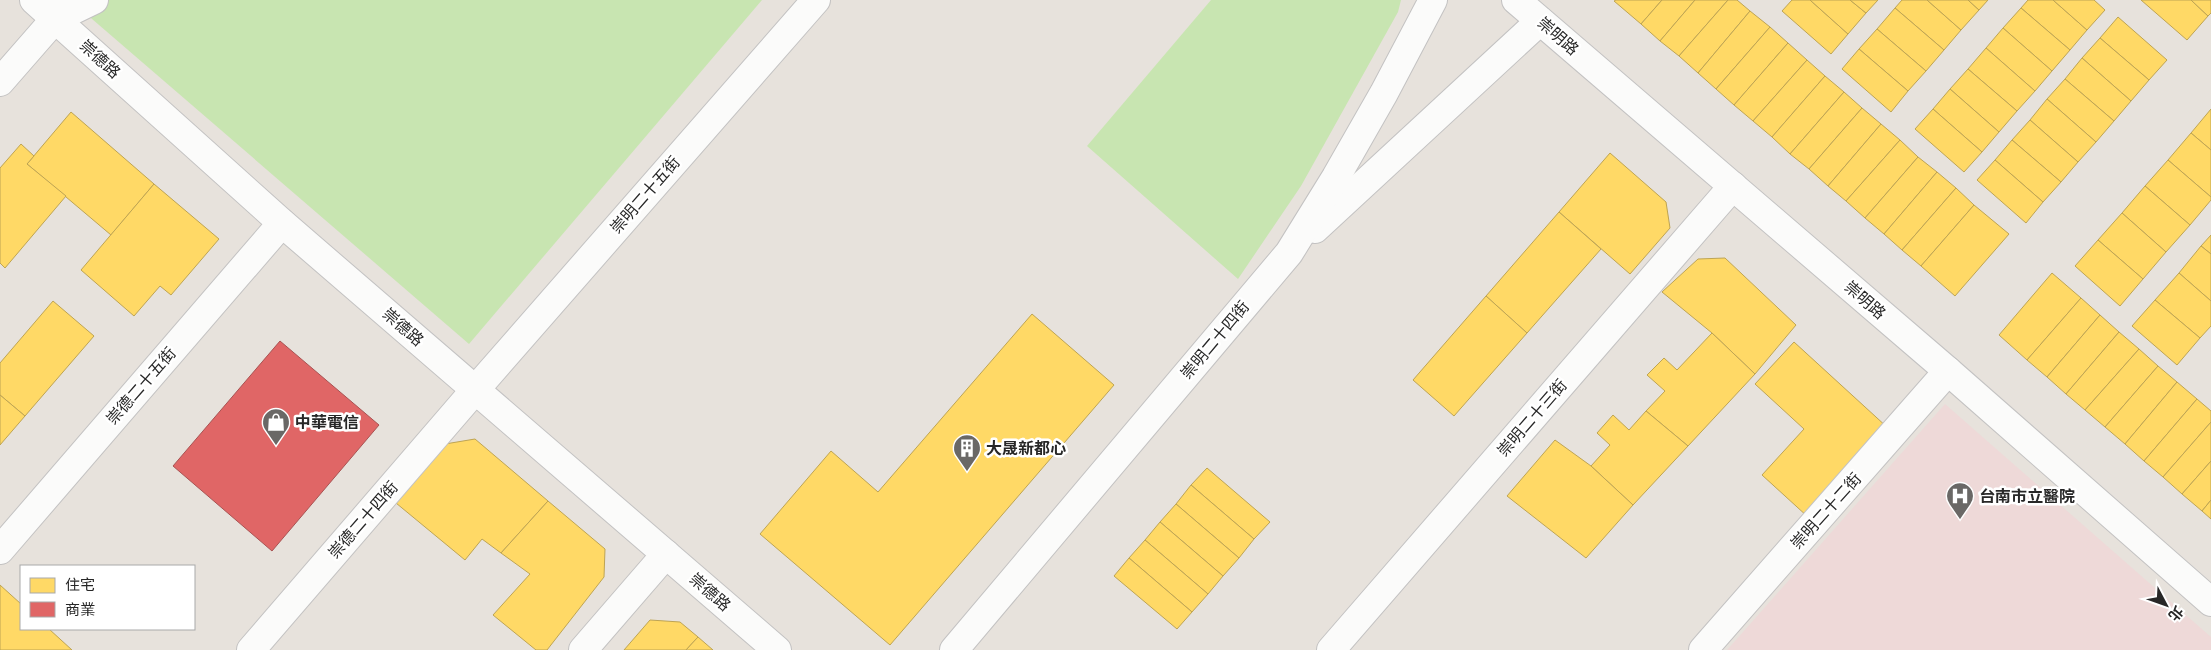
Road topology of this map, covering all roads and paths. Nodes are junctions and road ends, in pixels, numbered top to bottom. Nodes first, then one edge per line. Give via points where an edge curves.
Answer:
1 (34, 0) edge
2 (94, 0) edge
3 (816, 0) edge
4 (1433, 0) edge
5 (1516, 0) edge
6 (61, 9) edge
7 (1540, 21) junction
8 (0, 82) edge
9 (1732, 186) junction
10 (282, 223) junction
11 (1288, 253) junction
12 (1948, 371) junction
13 (475, 390) junction
14 (0, 550) edge
15 (666, 554) junction
16 (2211, 602) edge
17 (251, 650) edge
18 (583, 650) edge
19 (777, 650) edge
20 (954, 650) edge
21 (1331, 650) edge
22 (1703, 650) edge

1 - 6 street, 崇德路
2 - 6 street
3 - 13 street, 崇明二十五街
4 - 11 street, 崇明二十四街 via 1336,177
5 - 7 street, 崇明路
6 - 8 street
6 - 10 street, 崇德路
7 - 9 street, 崇明路
7 - 11 street
9 - 12 street, 崇明路
9 - 21 street, 崇明二十三街
10 - 13 street, 崇德路
10 - 14 street, 崇德二十五街
11 - 20 street, 崇明二十四街
12 - 16 street, 崇明路
12 - 22 street, 崇明二十二街
13 - 15 street, 崇德路
13 - 17 street, 崇德二十四街
15 - 18 street
15 - 19 street, 崇德路

